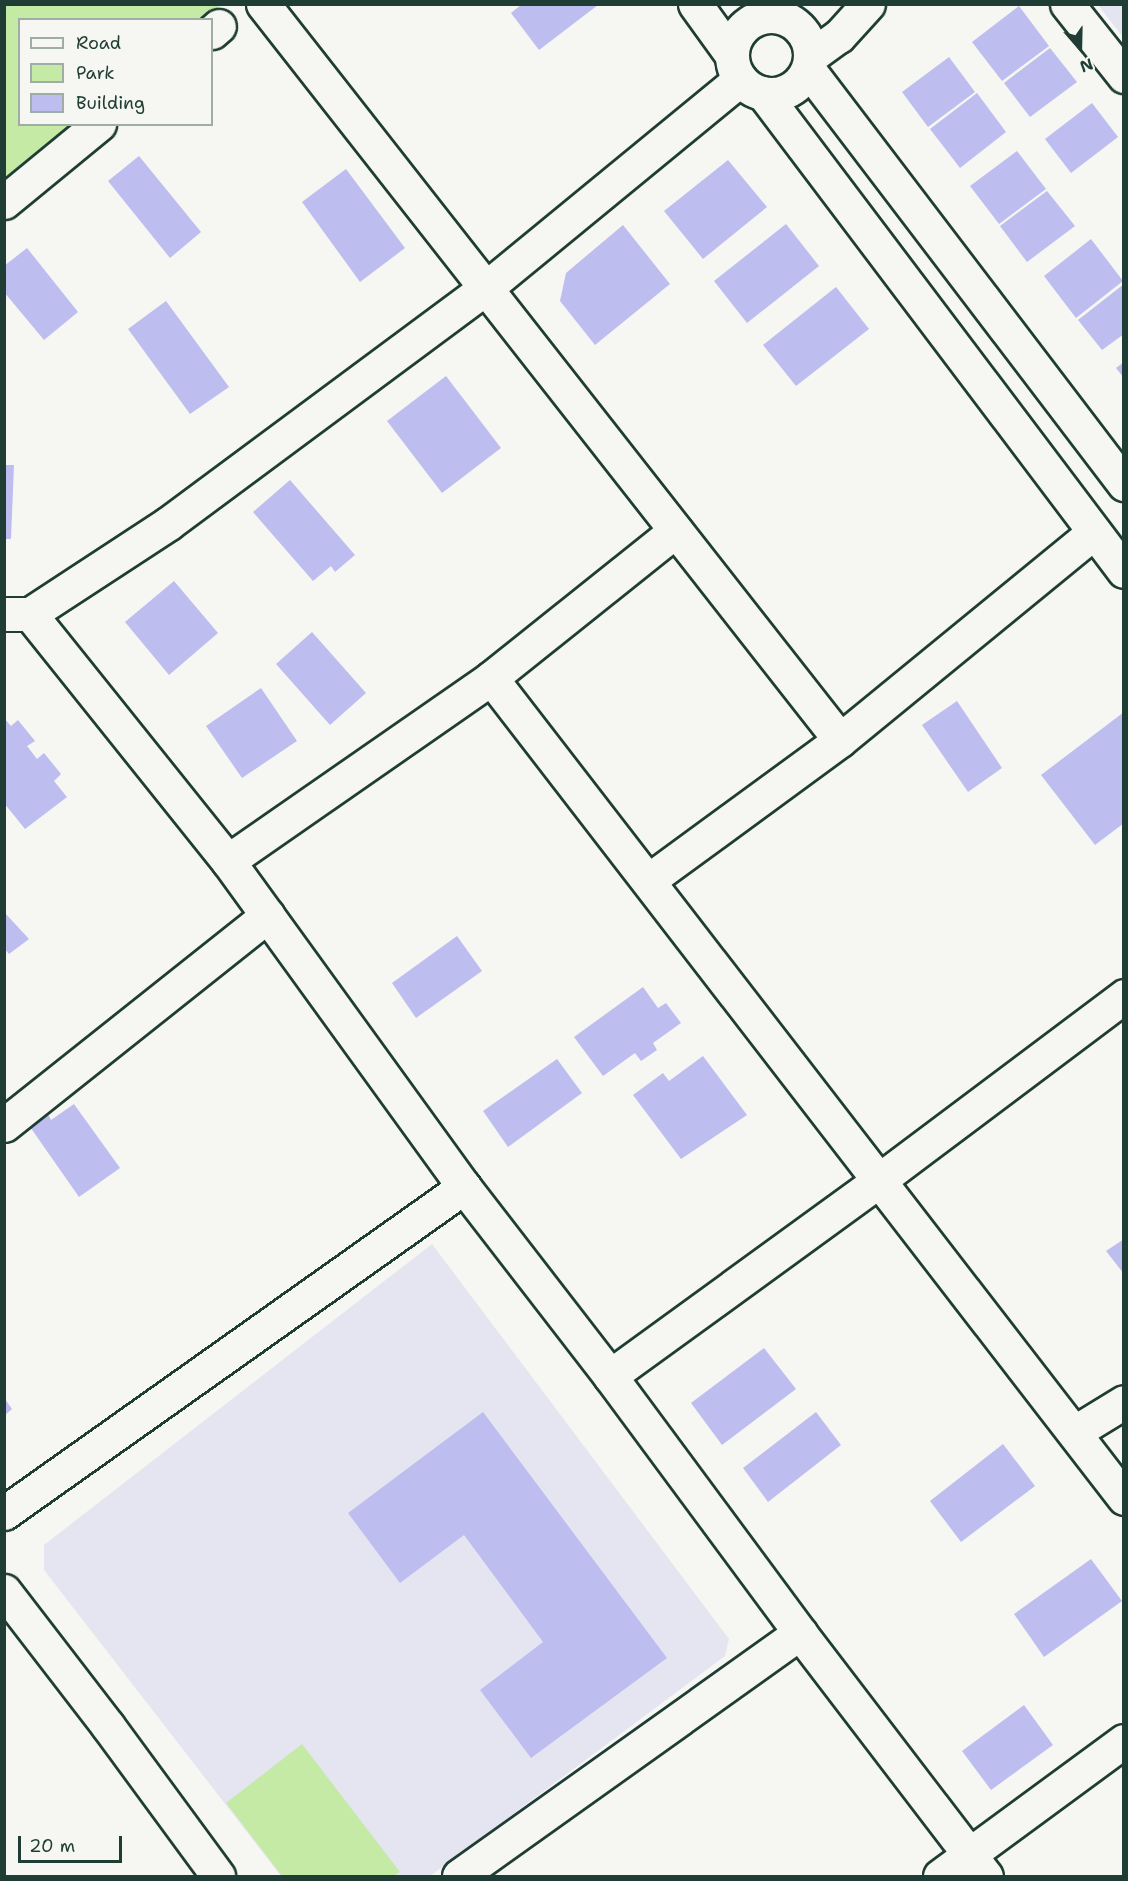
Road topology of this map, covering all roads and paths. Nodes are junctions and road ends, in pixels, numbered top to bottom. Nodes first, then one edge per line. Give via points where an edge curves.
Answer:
1 (263, 4) edge
2 (695, 4) edge
3 (868, 4) edge
4 (1067, 4) edge
5 (771, 10) edge
6 (809, 62) junction
7 (745, 75) junction
8 (1124, 76) edge
9 (97, 126) edge
10 (4, 202) edge
11 (486, 288) junction
12 (1124, 484) edge
13 (675, 531) junction
14 (1094, 532) junction
15 (1124, 571) edge
16 (17, 614) edge
17 (491, 678) junction
18 (840, 740) junction
19 (228, 861) junction
20 (649, 880) junction
21 (268, 915) junction
22 (1124, 996) edge
23 (4, 1125) edge
24 (878, 1181) junction
25 (464, 1187) junction
26 (610, 1376) junction
27 (1124, 1402) edge
28 (1075, 1432) junction
29 (1124, 1498) edge
30 (4, 1513) edge
31 (4, 1591) edge
32 (800, 1633) junction
33 (1124, 1741) edge
34 (978, 1865) edge
35 (218, 1876) edge
36 (459, 1876) edge
37 (940, 1876) edge

1 - 11 street
2 - 7 street
3 - 6 street
4 - 8 street
5 - 6 street via 802,30 809,42
5 - 7 street via 752,20 734,40
6 - 7 street via 801,81 777,94
6 - 12 street
7 - 11 street
7 - 14 street
9 - 10 street
11 - 13 street
11 - 16 street via 169,523
13 - 17 street
13 - 18 street
14 - 15 street
14 - 18 street
16 - 19 street
17 - 19 street
17 - 20 street
18 - 20 street
19 - 21 street
20 - 24 street
21 - 23 street
21 - 25 street
22 - 24 street
24 - 26 street
24 - 28 street
25 - 26 street
25 - 30 street
26 - 32 street
27 - 28 street
28 - 29 street
31 - 35 street
32 - 34 street
32 - 36 street
33 - 34 street
34 - 37 street

